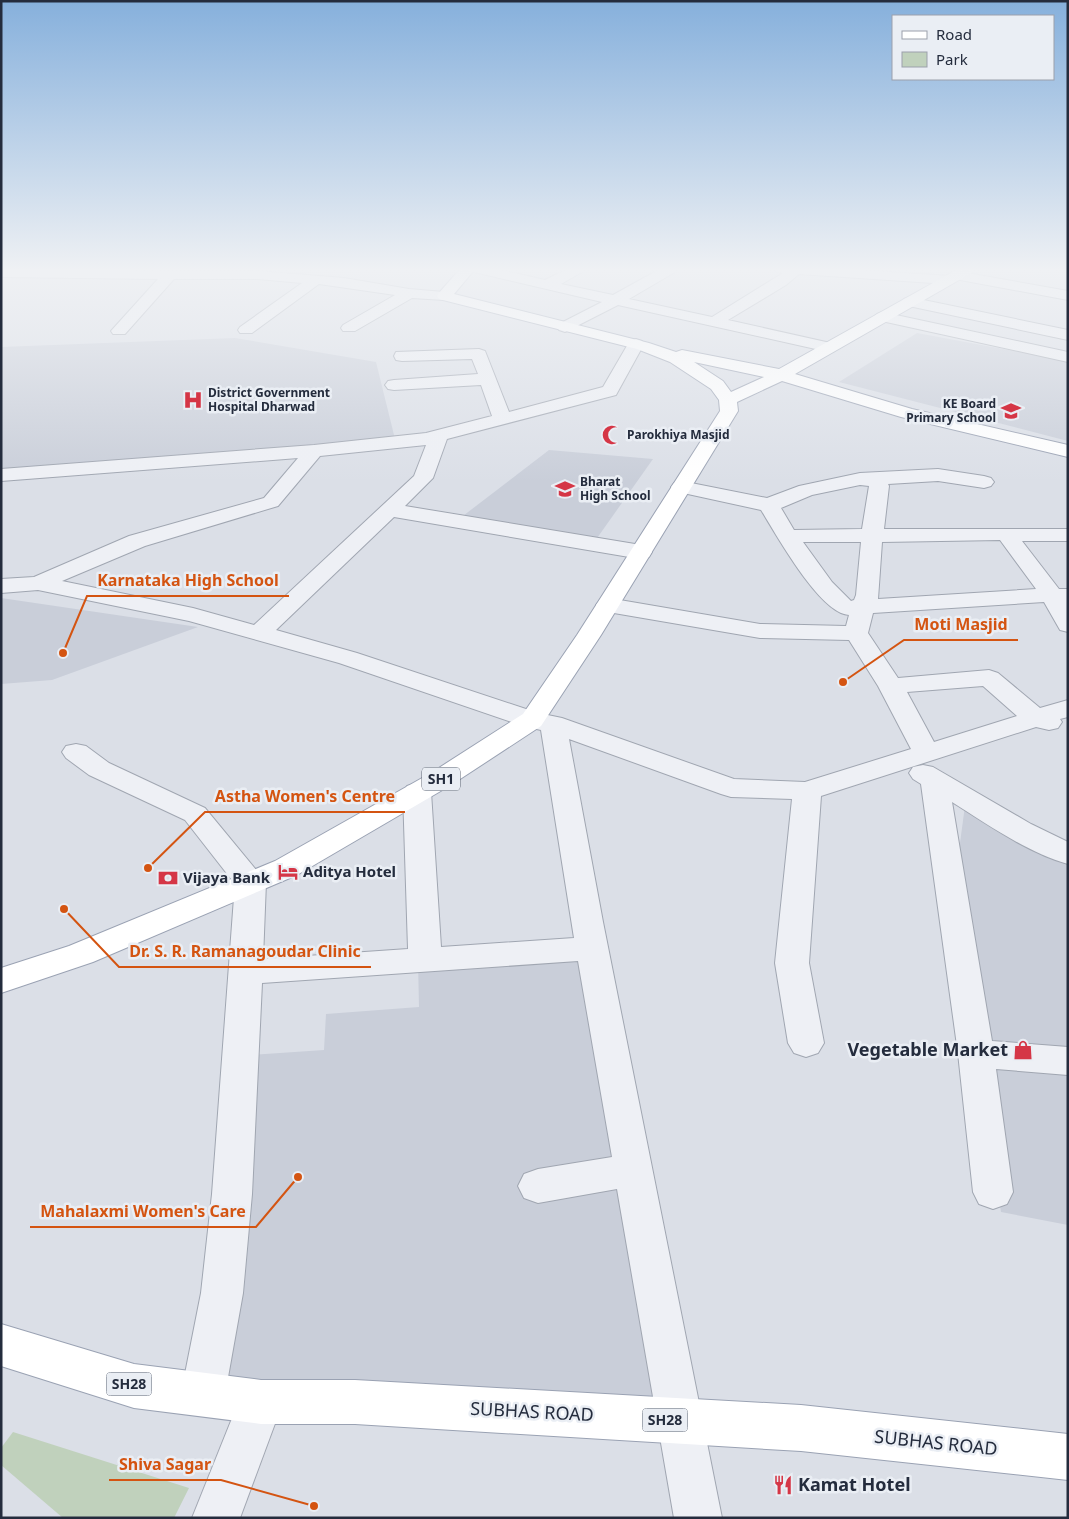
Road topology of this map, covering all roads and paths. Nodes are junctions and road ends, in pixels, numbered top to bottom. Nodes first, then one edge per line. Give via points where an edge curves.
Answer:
1 (618, 340) edge
2 (798, 340) edge
3 (842, 340) edge
4 (988, 340) edge
5 (639, 345) junction
6 (829, 347) junction
7 (402, 356) dead end
8 (1068, 357) edge
9 (781, 375) junction
10 (488, 379) junction
11 (394, 386) dead end
12 (728, 400) junction
13 (502, 419) junction
14 (439, 436) junction
15 (314, 451) junction
16 (1068, 451) edge
17 (1, 475) edge
18 (874, 479) junction
19 (984, 482) dead end
20 (682, 487) junction
21 (769, 505) junction
22 (389, 510) junction
23 (1006, 534) junction
24 (872, 535) junction
25 (1068, 535) edge
26 (788, 536) junction
27 (641, 552) junction
28 (38, 583) junction
29 (1, 586) edge
30 (1060, 595) edge
31 (608, 605) junction
32 (862, 606) junction
33 (1068, 625) edge
34 (259, 633) junction
35 (856, 633) junction
36 (892, 686) junction
37 (1068, 708) edge
38 (1035, 718) junction
39 (543, 722) junction
40 (1068, 727) edge
41 (76, 752) dead end
42 (921, 764) junction
43 (807, 791) junction
44 (417, 792) junction
45 (1068, 854) edge
46 (252, 882) junction
47 (592, 948) junction
48 (425, 960) junction
49 (246, 972) junction
50 (1, 981) edge
51 (806, 1043) dead end
52 (976, 1053) junction
53 (1068, 1062) edge
54 (634, 1170) junction
55 (538, 1186) dead end
56 (993, 1192) dead end
57 (1, 1345) edge
58 (203, 1394) junction
59 (261, 1402) junction
60 (681, 1421) junction
61 (1068, 1457) edge
62 (216, 1518) edge
63 (698, 1518) edge

1 - 5 main road
2 - 6 street
3 - 6 main road
4 - 8 street
5 - 9 main road
5 - 12 main road via 676,358 717,385
5 - 13 street via 610,390
6 - 9 main road
7 - 10 street via 479,354
9 - 12 main road
9 - 16 main road via 907,413
10 - 11 street
10 - 13 street
12 - 20 main road, SH1 via 729,411
13 - 14 street
14 - 15 street
14 - 22 street via 424,478
15 - 17 street
15 - 28 street via 271,502 137,541
18 - 19 street via 938,475
18 - 21 street via 806,490
18 - 24 street via 879,486
20 - 21 street
20 - 27 main road, SH1
21 - 26 street
22 - 27 street
22 - 34 street
23 - 24 street
23 - 25 street
23 - 30 street
24 - 26 street
24 - 32 street via 868,595
26 - 32 street via 832,597 846,608
27 - 31 main road, SH1
28 - 29 street
28 - 34 street
30 - 32 street
30 - 33 street
31 - 35 street via 760,631
31 - 39 main road, SH1
32 - 35 street
34 - 39 street via 348,658
35 - 36 street
36 - 38 street via 989,678
36 - 42 street
37 - 38 street
38 - 40 street
38 - 42 street
39 - 43 street via 731,788
39 - 44 main road, SH1
39 - 47 street
41 - 46 street via 99,769 195,814
42 - 43 street
42 - 45 street via 1021,831
42 - 52 street
43 - 51 street via 792,963
44 - 46 main road, SH1 via 286,868
44 - 48 street
46 - 49 street
46 - 50 main road, SH1 via 81,954
47 - 48 street
47 - 54 street
48 - 49 street
49 - 58 street via 232,1194 222,1293
52 - 53 street
52 - 56 street
54 - 55 street
54 - 60 street
57 - 58 main road, SUBHAS ROAD / SH28 via 134,1386
58 - 59 main road, SUBHAS ROAD / SH28
59 - 60 main road, SUBHAS ROAD / SH28 via 355,1402
59 - 62 street
60 - 61 main road, SUBHAS ROAD / SH28 via 801,1428
60 - 63 street

